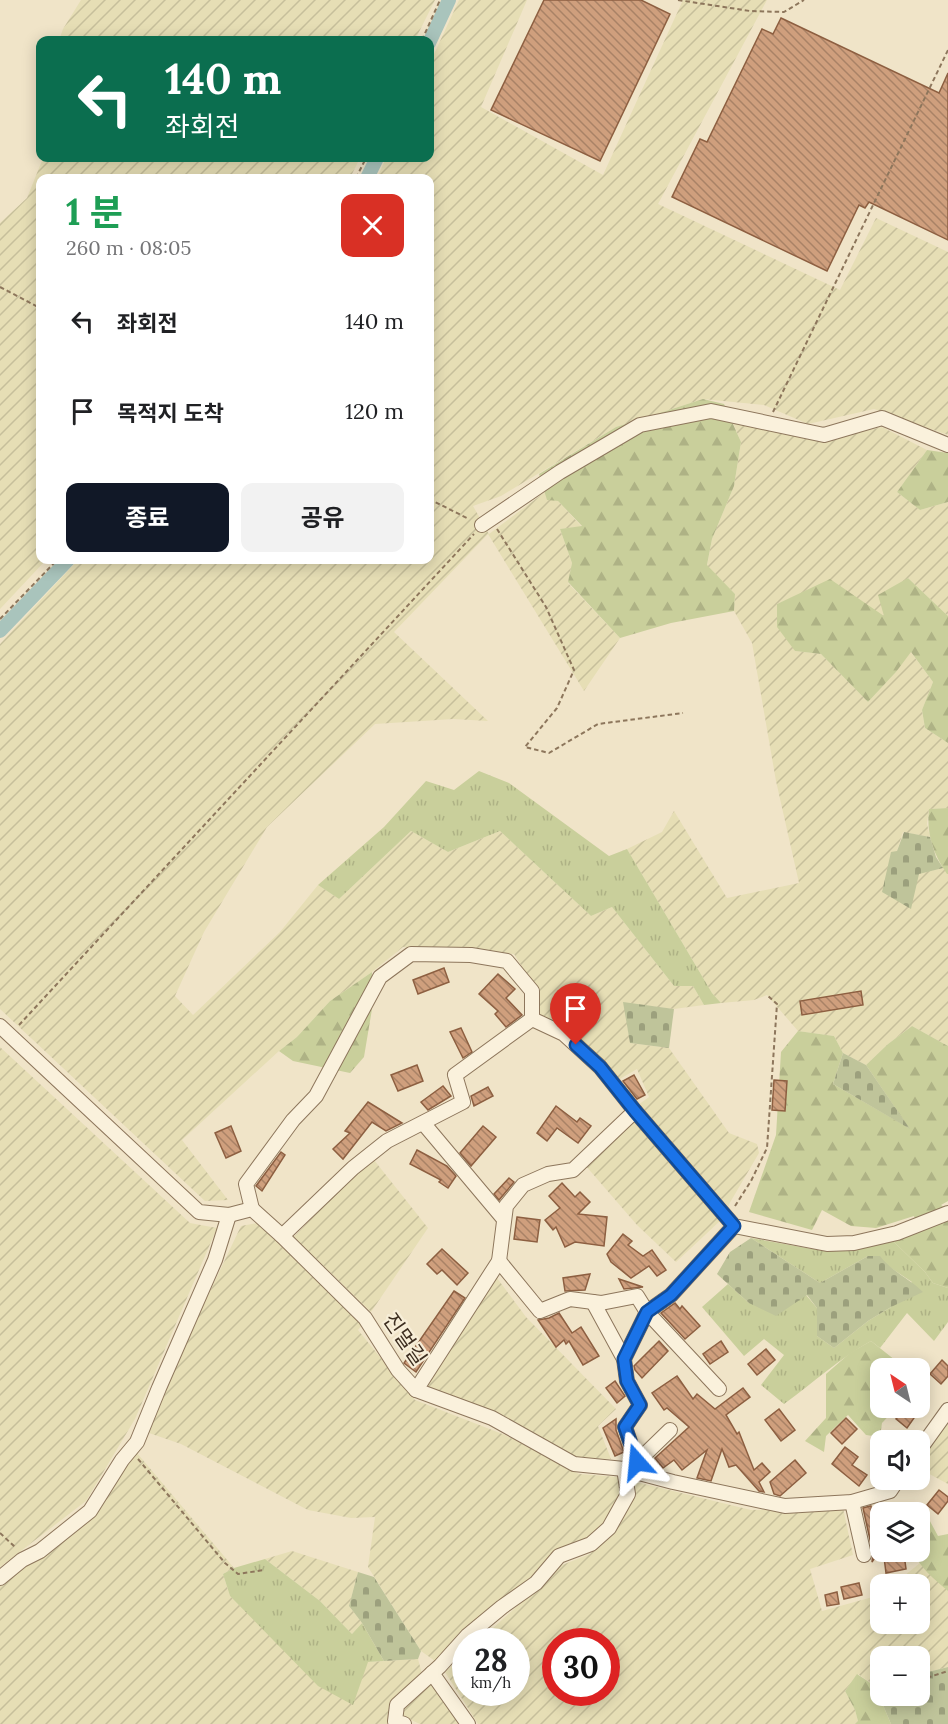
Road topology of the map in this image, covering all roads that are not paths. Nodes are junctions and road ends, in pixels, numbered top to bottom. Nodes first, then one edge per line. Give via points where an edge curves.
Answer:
1 (948, 444) edge
2 (487, 522) road end
3 (532, 1018) junction
4 (5, 1031) edge
5 (635, 1111) junction
6 (424, 1124) junction
7 (252, 1209) junction
8 (948, 1212) edge
9 (229, 1215) junction
10 (503, 1218) junction
11 (730, 1222) junction
12 (282, 1236) junction
13 (499, 1261) junction
14 (593, 1302) junction
15 (647, 1312) junction
16 (624, 1359) junction
17 (718, 1389) dead end
18 (416, 1390) junction
19 (948, 1410) edge
20 (670, 1430) dead end
21 (930, 1435) edge
22 (637, 1462) junction
23 (624, 1469) junction
24 (673, 1482) junction
25 (891, 1490) edge
26 (852, 1502) junction
27 (864, 1556) dead end
28 (0, 1578) edge
29 (432, 1673) junction
30 (404, 1724) edge
31 (468, 1724) edge

1 - 2 street via 882,418 824,435 711,411 640,425 560,472
3 - 5 street via 564,1034 600,1067
3 - 6 street via 455,1075 463,1102
3 - 7 street via 532,991 507,961 471,955 411,954 380,977 316,1096 293,1120 246,1184
4 - 9 street via 199,1212
5 - 10 street via 573,1170 548,1174 523,1185 506,1206
5 - 11 street
6 - 10 street
6 - 12 street via 387,1141
7 - 9 street
7 - 12 street, 진멀길
8 - 11 street via 897,1233 854,1243 827,1244
9 - 28 street via 215,1260 137,1442 90,1511
10 - 13 street
11 - 15 street via 671,1295
12 - 18 street, 진멀길 via 365,1318 398,1370
13 - 14 street via 540,1311 570,1299
13 - 18 street
14 - 15 street via 637,1296
14 - 16 street
15 - 16 street
15 - 17 street
16 - 22 street via 627,1381 640,1405 625,1427
18 - 23 street, 진멀길 via 492,1418 574,1464
19 - 21 street
20 - 22 street
22 - 24 street
23 - 24 street, 진멀길
23 - 29 street via 628,1494 609,1528 591,1544 560,1556 536,1583 467,1636
24 - 26 street, 진멀길 via 784,1506
25 - 26 street, 진멀길
26 - 27 street
29 - 30 street via 397,1705 395,1721
29 - 31 street

